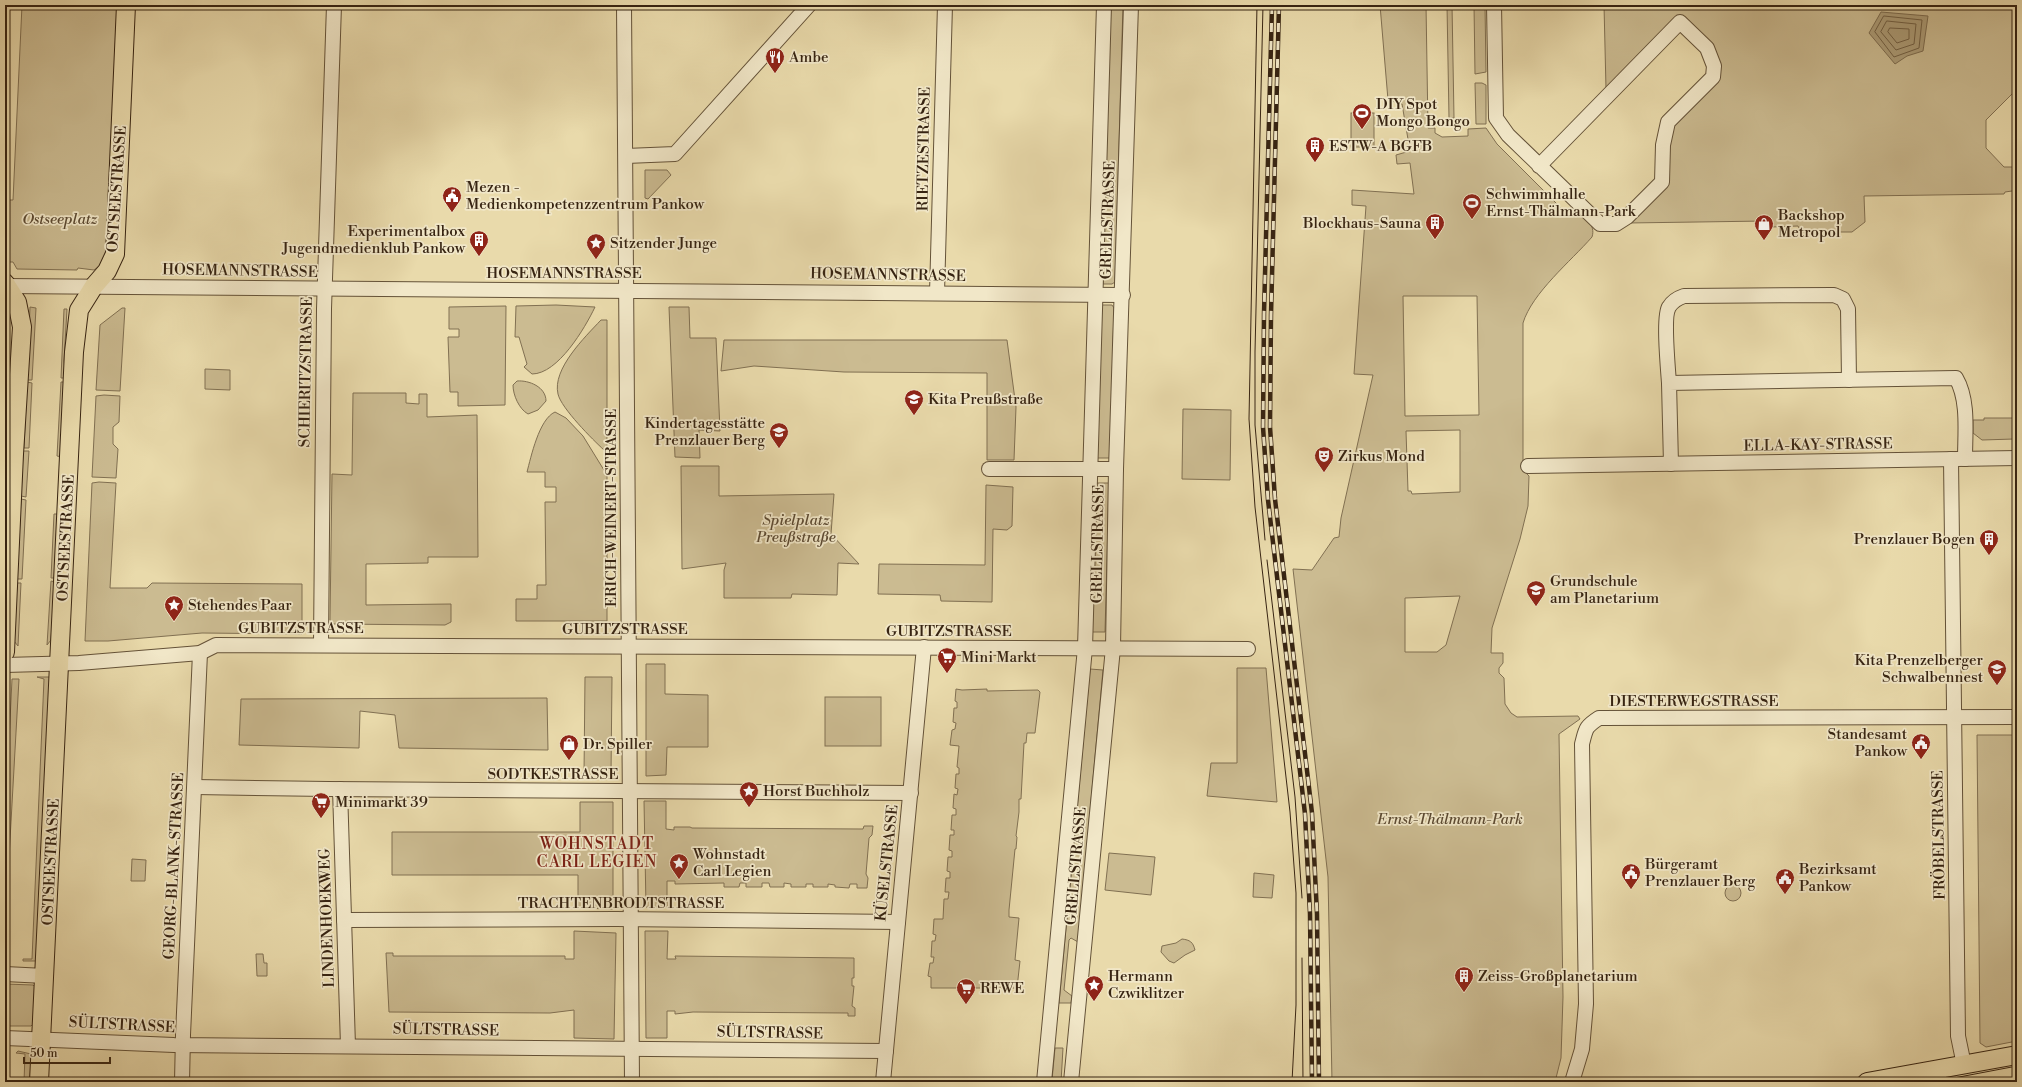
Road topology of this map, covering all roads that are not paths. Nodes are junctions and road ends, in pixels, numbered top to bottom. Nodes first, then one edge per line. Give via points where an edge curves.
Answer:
1 (126, 5) edge
2 (334, 5) edge
3 (624, 5) edge
4 (809, 5) edge
5 (945, 5) edge
6 (1104, 5) edge
7 (1131, 5) edge
8 (1494, 5) edge
9 (626, 156) junction
10 (1539, 166) junction
11 (5, 285) edge
12 (94, 286) junction
13 (325, 289) junction
14 (626, 290) junction
15 (938, 293) junction
16 (1096, 294) junction
17 (1123, 295) junction
18 (1849, 380) junction
19 (1669, 383) junction
20 (2017, 458) edge
21 (1951, 459) junction
22 (1965, 459) junction
23 (1671, 464) junction
24 (1528, 466) dead end
25 (989, 469) dead end
26 (1090, 469) junction
27 (1116, 469) junction
28 (321, 644) junction
29 (629, 646) junction
30 (924, 648) junction
31 (1085, 648) junction
32 (1113, 648) junction
33 (1248, 650) dead end
34 (5, 652) edge
35 (200, 653) junction
36 (60, 663) junction
37 (5, 665) edge
38 (1955, 717) junction
39 (2017, 717) edge
40 (195, 787) junction
41 (340, 789) junction
42 (630, 791) junction
43 (911, 793) junction
44 (630, 919) junction
45 (344, 920) junction
46 (898, 922) junction
47 (5, 974) edge
48 (45, 976) junction
49 (5, 1038) edge
50 (41, 1038) junction
51 (183, 1045) junction
52 (348, 1046) junction
53 (632, 1049) junction
54 (886, 1051) junction
55 (2017, 1055) edge
56 (1964, 1065) junction
57 (39, 1082) edge
58 (182, 1082) edge
59 (632, 1082) edge
60 (883, 1082) edge
61 (1044, 1082) edge
62 (1071, 1082) edge
63 (1572, 1082) edge
64 (1867, 1082) edge

1 - 12 main road, OSTSEESTRASSE via 115,254 107,271
2 - 13 street, SCHIERITZSTRASSE
3 - 9 street, ERICH-WEINERT-STRASSE
4 - 9 street via 675,154
5 - 15 street, RIETZESTRASSE
6 - 16 street, GRELLSTRASSE
7 - 17 street, GRELLSTRASSE
8 - 10 street via 1496,118 1508,135
9 - 14 street, ERICH-WEINERT-STRASSE
10 - 10 street via 1600,224 1616,224 1627,217 1662,182 1663,145 1668,122 1713,77 1714,66 1707,48 1680,22
11 - 12 street, HOSEMANNSTRASSE
11 - 34 main road via 17,302 22,327
12 - 13 street, HOSEMANNSTRASSE
12 - 36 main road, OSTSEESTRASSE via 79,310 74,352
13 - 14 street, HOSEMANNSTRASSE
13 - 28 street, SCHIERITZSTRASSE
14 - 15 street, HOSEMANNSTRASSE
14 - 29 street, ERICH-WEINERT-STRASSE
15 - 16 street, HOSEMANNSTRASSE
16 - 17 street, HOSEMANNSTRASSE
16 - 26 street, GRELLSTRASSE
17 - 27 street, GRELLSTRASSE
18 - 19 street
18 - 19 street via 1848,309 1843,299 1834,295 1684,296 1675,300 1668,308 1666,320
18 - 22 street via 1956,378 1960,385 1965,413
19 - 23 street
20 - 22 street, ELLA-KAY-STRASSE
21 - 22 street, ELLA-KAY-STRASSE
21 - 23 street, ELLA-KAY-STRASSE
21 - 38 street, FRÖBELSTRASSE
23 - 24 street, ELLA-KAY-STRASSE
25 - 26 street
26 - 27 street
26 - 31 street, GRELLSTRASSE
27 - 32 street, GRELLSTRASSE
28 - 29 street, GUBITZSTRASSE
28 - 35 street, GUBITZSTRASSE via 216,645
29 - 30 street, GUBITZSTRASSE
29 - 42 street, ERICH-WEINERT-STRASSE
30 - 31 street, GUBITZSTRASSE
30 - 43 street, KÜSELSTRASSE
31 - 32 street, GUBITZSTRASSE
31 - 61 street, GRELLSTRASSE
32 - 33 street, GUBITZSTRASSE
32 - 62 street, GRELLSTRASSE
35 - 36 street, GUBITZSTRASSE
35 - 40 street, GEORG-BLANK-STRASSE
36 - 37 street, GUBITZSTRASSE
36 - 48 main road, OSTSEESTRASSE
38 - 39 street, DIESTERWEGSTRASSE
38 - 56 street, FRÖBELSTRASSE via 1958,1036
38 - 63 street, DIESTERWEGSTRASSE via 1599,718 1586,728 1582,744 1586,1004 1582,1049
40 - 41 street, SODTKESTRASSE
40 - 51 street, GEORG-BLANK-STRASSE
41 - 42 street, SODTKESTRASSE
41 - 45 street, LINDENHOEKWEG
42 - 43 street, SODTKESTRASSE
42 - 44 street, ERICH-WEINERT-STRASSE
43 - 46 street, KÜSELSTRASSE
44 - 45 street, TRACHTENBRODTSTRASSE
44 - 46 street, TRACHTENBRODTSTRASSE
44 - 53 street, ERICH-WEINERT-STRASSE
45 - 52 street, LINDENHOEKWEG
46 - 54 street, KÜSELSTRASSE
47 - 48 street
48 - 50 main road, OSTSEESTRASSE
49 - 50 street, SÜLTSTRASSE
50 - 51 street, SÜLTSTRASSE
50 - 57 main road, OSTSEESTRASSE
51 - 52 street, SÜLTSTRASSE
51 - 58 street, GEORG-BLANK-STRASSE
52 - 53 street, SÜLTSTRASSE
53 - 54 street, SÜLTSTRASSE
53 - 59 street, ERICH-WEINERT-STRASSE
54 - 60 street, KÜSELSTRASSE
55 - 56 main road
56 - 64 main road

